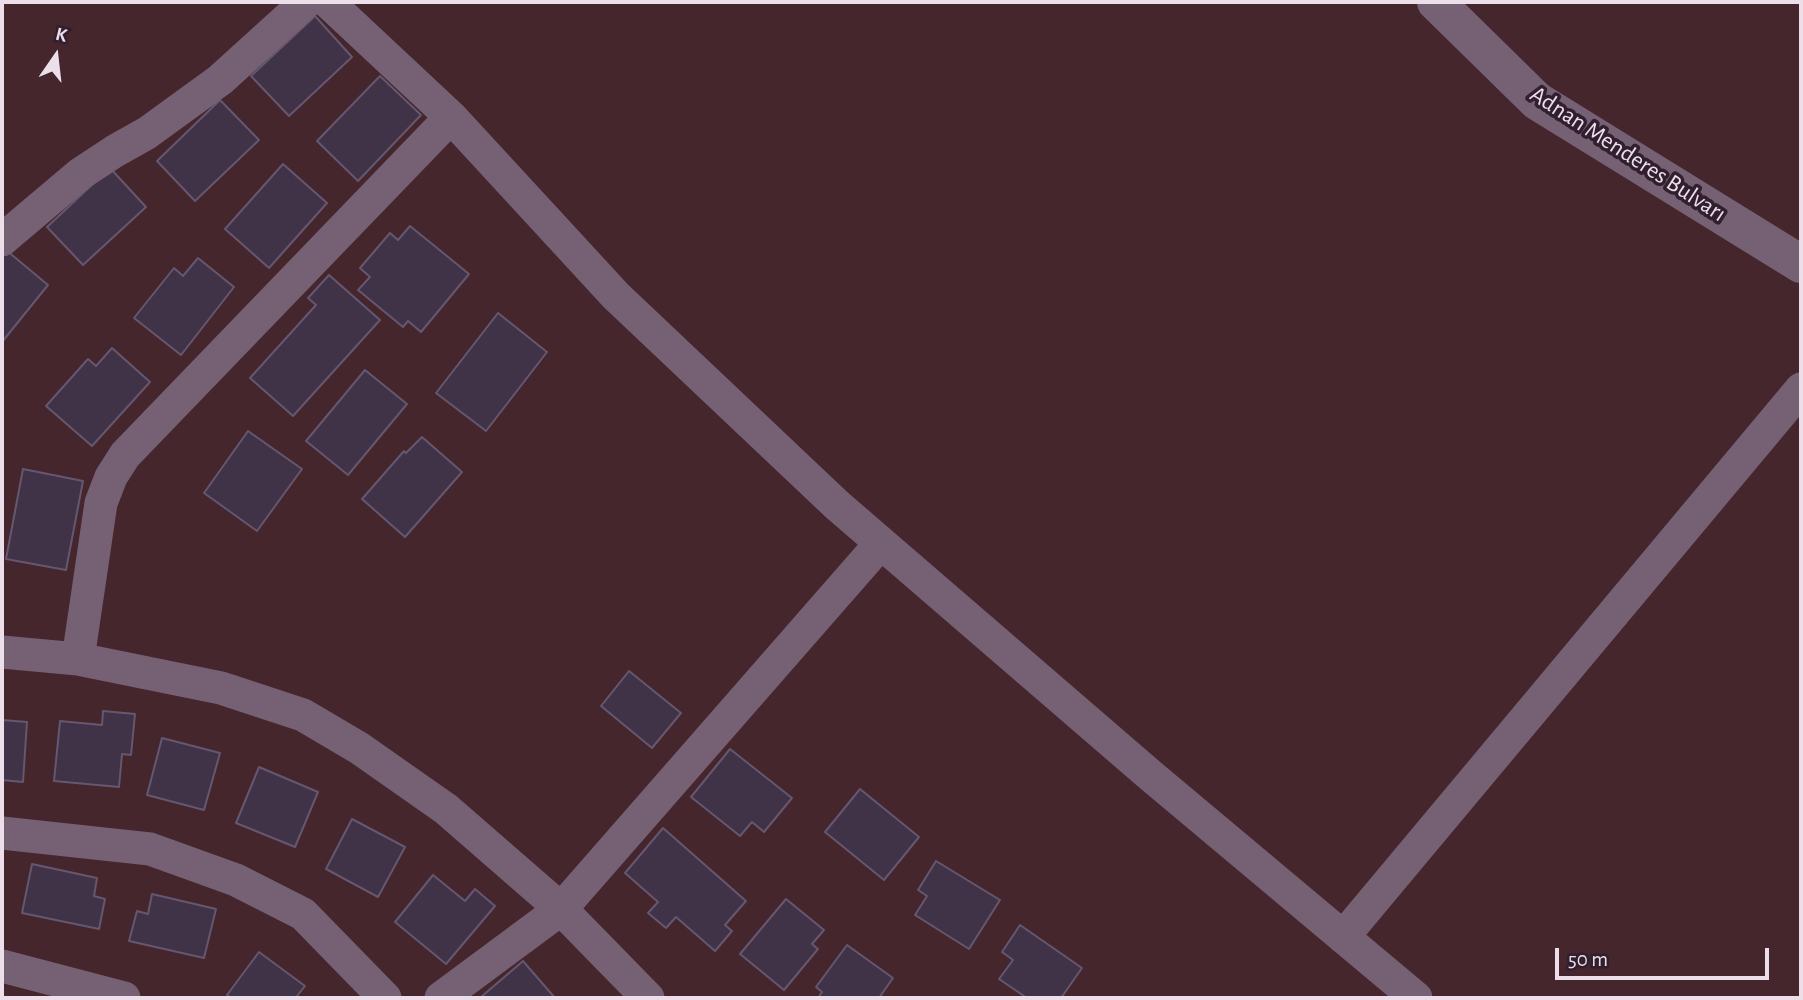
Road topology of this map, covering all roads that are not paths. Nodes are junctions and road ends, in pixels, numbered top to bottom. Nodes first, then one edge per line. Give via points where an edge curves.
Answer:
1 (306, 2) edge
2 (328, 2) edge
3 (1436, 2) edge
4 (451, 117) junction
5 (2, 240) edge
6 (1801, 264) edge
7 (1801, 389) edge
8 (881, 543) junction
9 (2, 652) edge
10 (78, 659) junction
11 (2, 833) edge
12 (561, 909) junction
13 (1343, 937) junction
14 (2, 967) edge
15 (124, 998) edge
16 (384, 998) edge
17 (441, 998) edge
18 (648, 998) edge
19 (1416, 998) edge

1 - 5 street via 220,80 80,174
2 - 4 street
3 - 6 main road, Adnan Menderes Bulvarı via 1537,101
4 - 8 street via 616,296
4 - 10 street via 125,455 101,503
7 - 13 street
8 - 12 street
8 - 13 street
9 - 10 street
10 - 12 street via 221,688 303,715 446,809
11 - 16 street via 150,849 236,880 303,914
12 - 17 street
12 - 18 street
13 - 19 street
14 - 15 street

